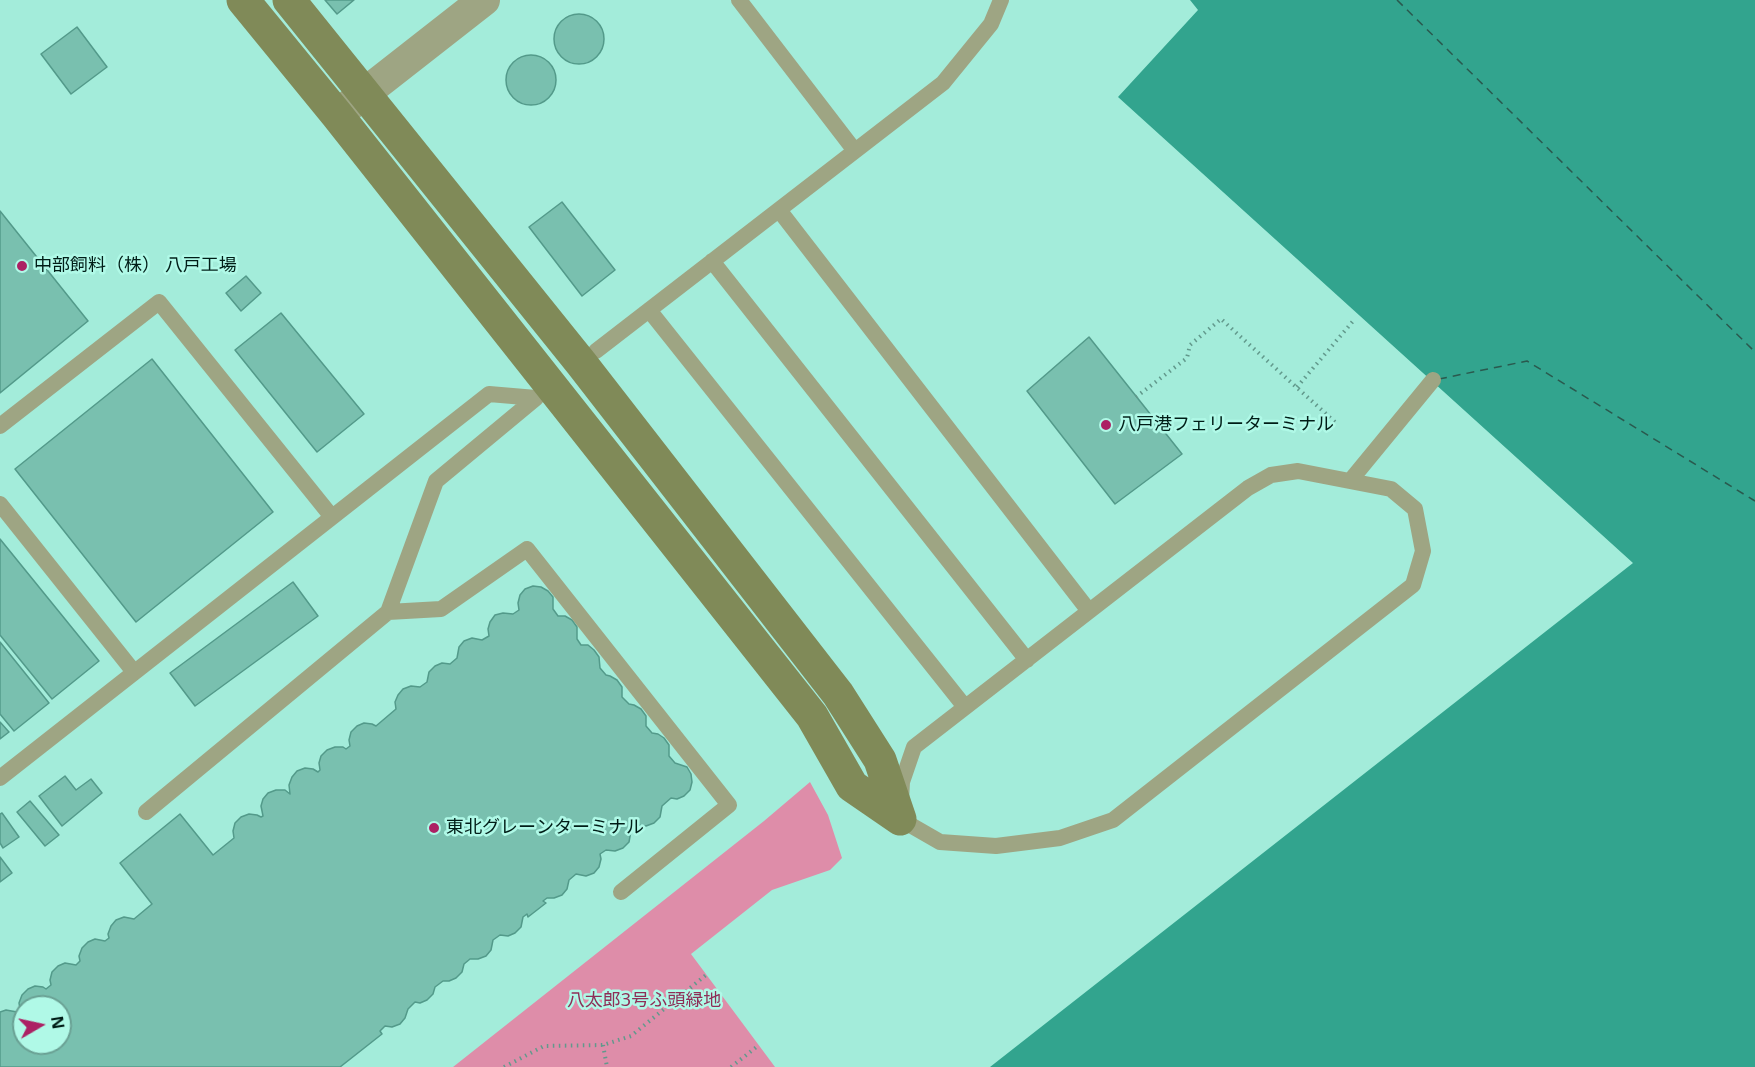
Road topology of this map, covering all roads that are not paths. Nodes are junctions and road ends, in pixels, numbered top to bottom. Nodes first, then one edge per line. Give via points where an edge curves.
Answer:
1 (243, 0) edge
2 (289, 0) edge
3 (484, 0) edge
4 (739, 0) edge
5 (1001, 0) edge
6 (364, 93) junction
7 (337, 115) junction
8 (855, 151) junction
9 (779, 210) junction
10 (712, 261) junction
11 (649, 310) junction
12 (588, 357) junction
13 (1433, 380) dead end
14 (544, 392) junction
15 (0, 426) edge
16 (1350, 481) junction
17 (0, 504) edge
18 (332, 517) junction
19 (1089, 611) junction
20 (388, 612) junction
21 (1027, 660) junction
22 (134, 672) junction
23 (965, 707) junction
24 (0, 777) edge
25 (146, 812) dead end
26 (900, 819) junction
27 (621, 892) dead end

1 - 7 street
2 - 6 street
3 - 6 street
4 - 8 lane
5 - 8 lane via 991,24 943,83
6 - 7 street
6 - 12 street
7 - 14 street
8 - 9 lane
9 - 10 lane
9 - 19 lane
10 - 11 lane
10 - 21 lane
11 - 12 lane
11 - 23 lane
12 - 14 street
12 - 26 street via 837,694 880,760
13 - 16 lane
14 - 18 lane via 489,394
14 - 20 lane via 436,481
14 - 26 street via 812,716 852,786
15 - 18 lane via 159,302
16 - 19 lane via 1298,471 1271,475 1248,488
16 - 26 lane via 1391,489 1415,509 1423,550 1413,585 1113,820 1060,838 996,846 940,842
17 - 22 lane
18 - 22 lane
19 - 21 lane
20 - 25 lane
20 - 27 lane via 441,609 527,549 729,805
21 - 23 lane
22 - 24 lane
23 - 26 lane via 914,747 902,782

